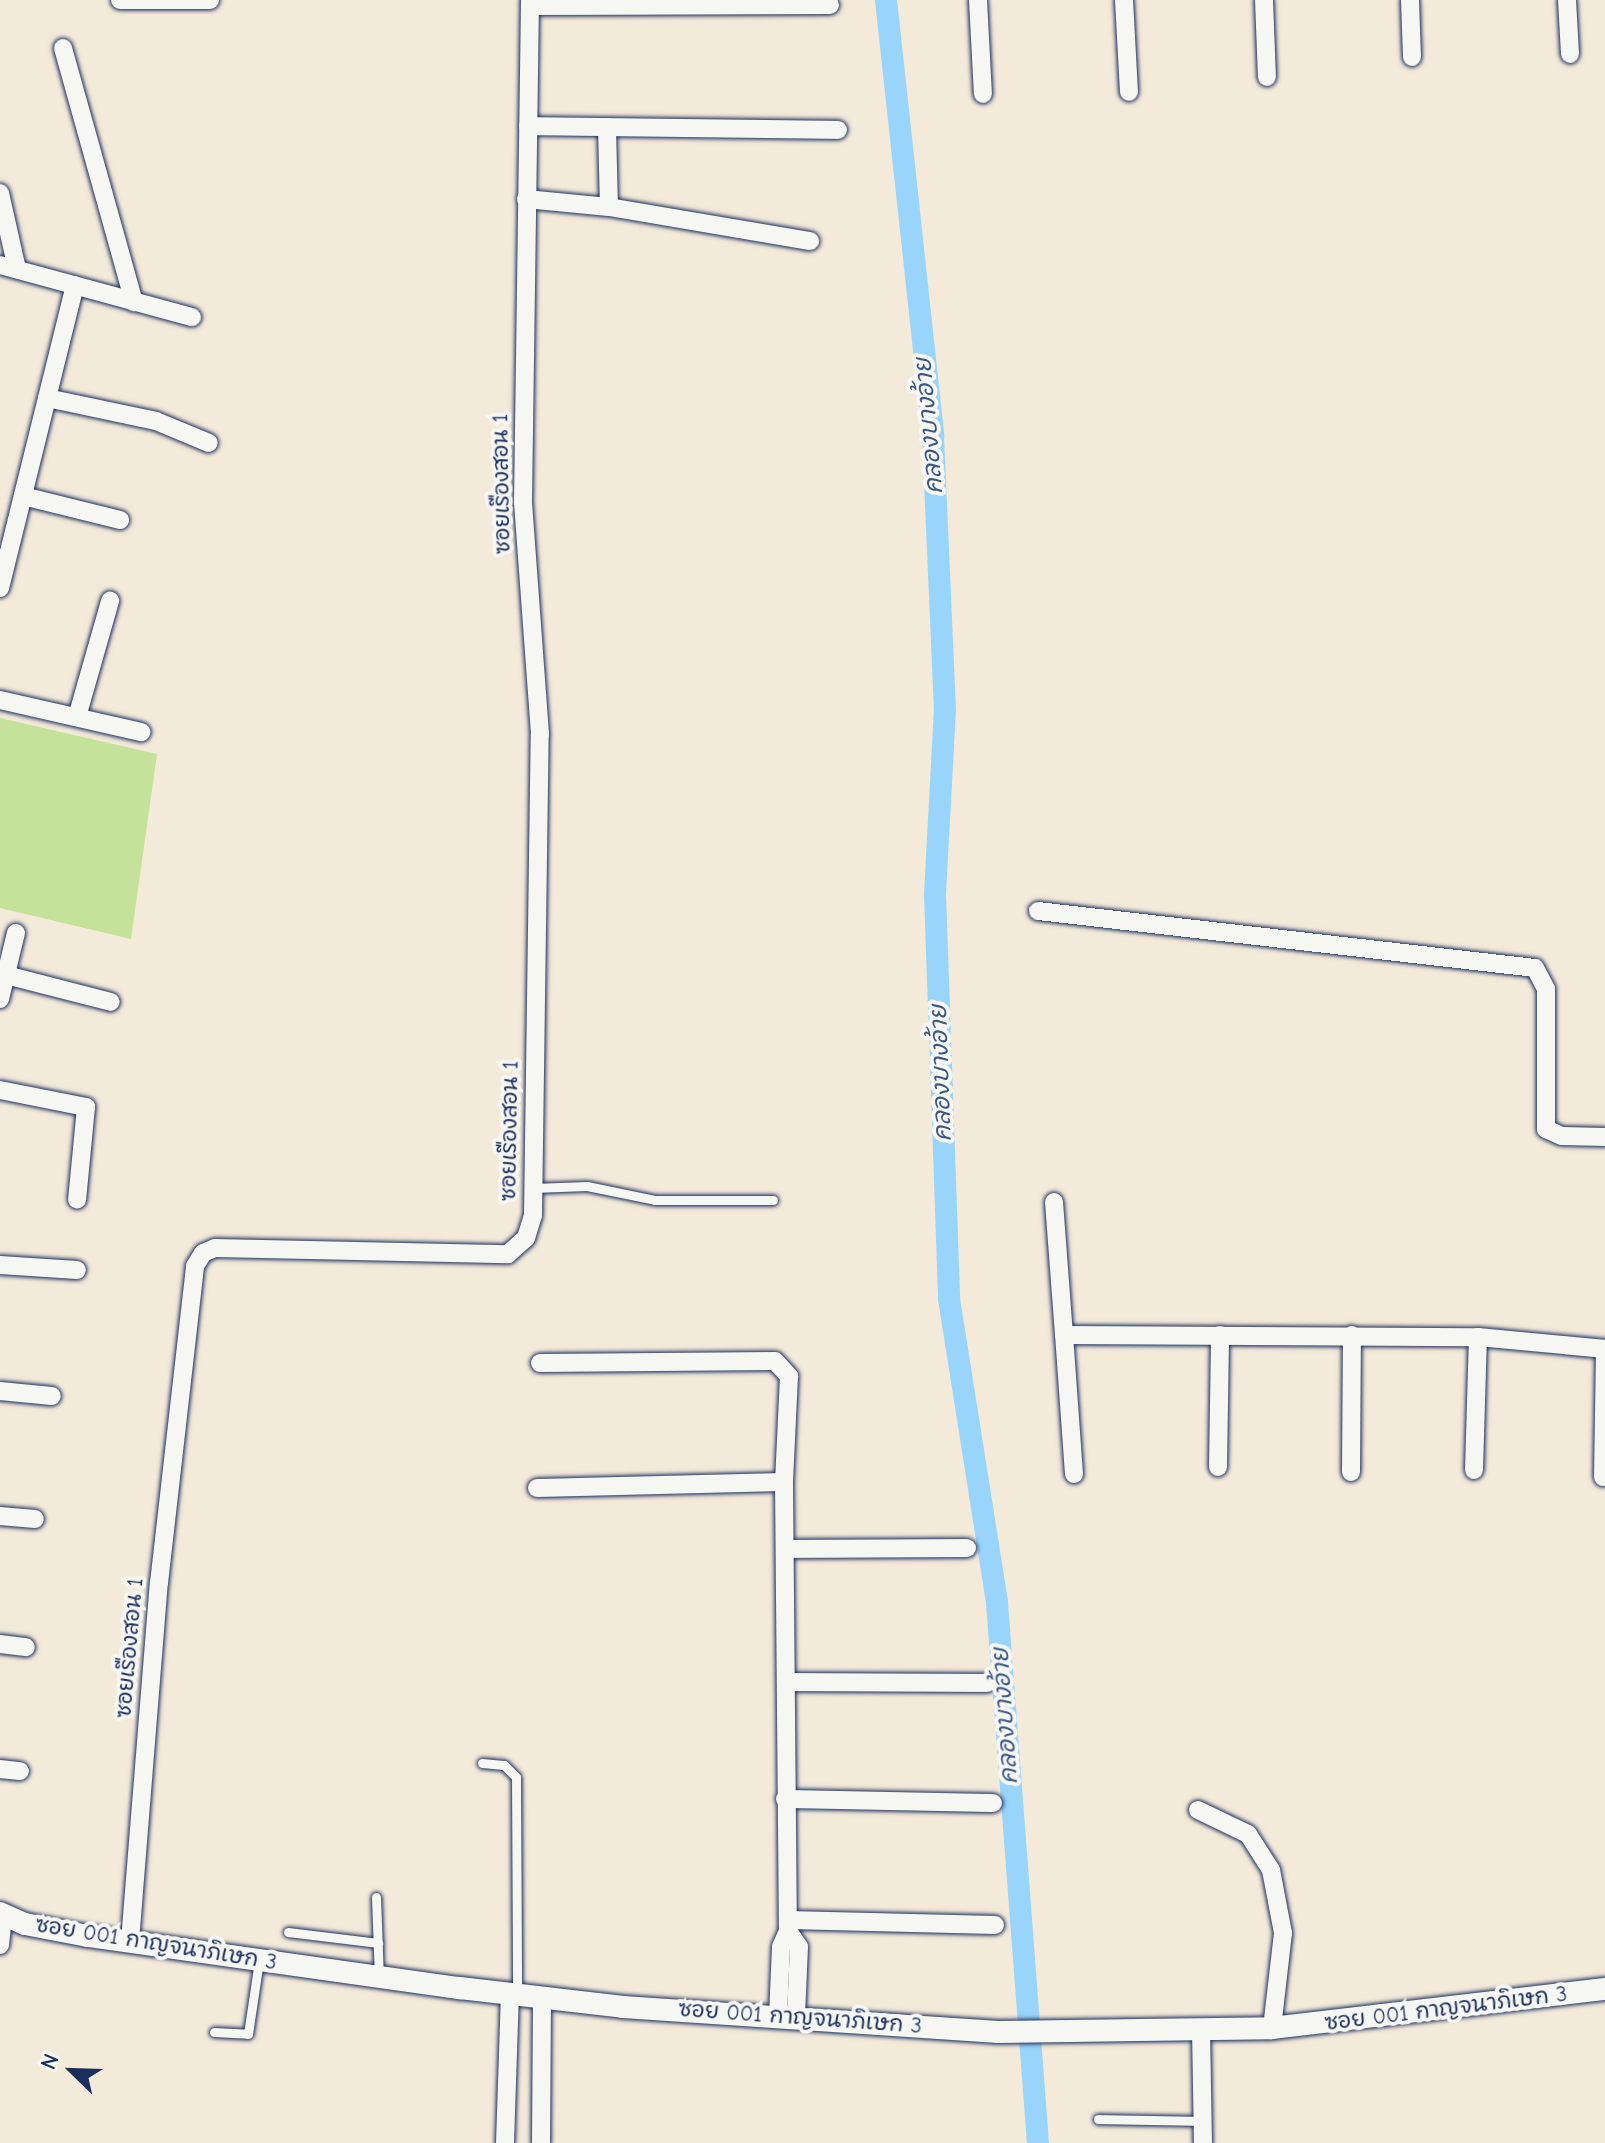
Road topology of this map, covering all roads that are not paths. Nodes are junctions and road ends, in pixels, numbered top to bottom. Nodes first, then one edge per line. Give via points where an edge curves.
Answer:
1 (120, 0) edge
2 (210, 0) edge
3 (978, 0) edge
4 (1124, 0) edge
5 (1264, 0) edge
6 (1410, 0) edge
7 (1567, 0) edge
8 (530, 3) edge
9 (830, 5) dead end
10 (63, 48) dead end
11 (1570, 54) dead end
12 (1412, 57) dead end
13 (1267, 77) dead end
14 (1129, 92) dead end
15 (983, 94) dead end
16 (528, 126) junction
17 (607, 127) junction
18 (838, 130) dead end
19 (0, 193) edge
20 (526, 199) junction
21 (609, 207) junction
22 (810, 241) dead end
23 (8, 267) edge
24 (75, 285) junction
25 (134, 302) junction
26 (192, 317) dead end
27 (47, 398) junction
28 (209, 443) dead end
29 (23, 496) junction
30 (120, 520) dead end
31 (6, 542) edge
32 (0, 588) edge
33 (110, 601) dead end
34 (0, 700) edge
35 (77, 717) junction
36 (141, 732) dead end
37 (1038, 911) dead end
38 (16, 933) dead end
39 (6, 975) junction
40 (0, 999) edge
41 (111, 1002) dead end
42 (0, 1090) edge
43 (1605, 1137) edge
44 (533, 1188) junction
45 (77, 1200) dead end
46 (773, 1200) dead end
47 (1054, 1202) dead end
48 (0, 1265) edge
49 (77, 1270) dead end
50 (1064, 1335) junction
51 (1220, 1335) junction
52 (1352, 1335) junction
53 (1478, 1337) junction
54 (1605, 1349) edge
55 (540, 1363) dead end
56 (0, 1391) edge
57 (52, 1396) dead end
58 (1218, 1467) dead end
59 (1474, 1470) dead end
60 (1351, 1472) dead end
61 (1074, 1474) dead end
62 (1603, 1477) dead end
63 (784, 1482) junction
64 (537, 1488) dead end
65 (0, 1516) edge
66 (35, 1519) dead end
67 (967, 1548) dead end
68 (786, 1549) junction
69 (0, 1644) edge
70 (26, 1647) dead end
71 (787, 1682) junction
72 (987, 1683) dead end
73 (482, 1763) dead end
74 (0, 1769) edge
75 (20, 1771) dead end
76 (785, 1799) junction
77 (993, 1803) dead end
78 (1198, 1810) dead end
79 (376, 1897) dead end
80 (2, 1914) edge
81 (788, 1925) junction
82 (995, 1925) dead end
83 (288, 1932) dead end
84 (130, 1941) junction
85 (378, 1943) junction
86 (0, 1945) edge
87 (259, 1960) junction
88 (379, 1977) junction
89 (1605, 1989) edge
90 (514, 1995) junction
91 (542, 1998) junction
92 (787, 2016) junction
93 (1272, 2028) junction
94 (1201, 2029) junction
95 (214, 2032) dead end
96 (1098, 2119) dead end
97 (1202, 2121) junction
98 (505, 2143) edge
99 (541, 2143) edge
100 (1203, 2143) edge

1 - 2 street
3 - 15 street
4 - 14 street
5 - 13 street
6 - 12 street
7 - 11 street
8 - 9 street
8 - 16 street, ซอยเรืองสอน 1
10 - 25 street
16 - 17 street
16 - 20 street, ซอยเรืองสอน 1
17 - 18 street
17 - 21 street
19 - 23 street
20 - 21 street
20 - 44 street, ซอยเรืองสอน 1 via 523,502 540,734
21 - 22 street
23 - 24 street
24 - 25 street
24 - 27 street
25 - 26 street
27 - 28 street via 156,421
27 - 29 street
29 - 30 street
29 - 31 street
31 - 32 street
33 - 35 street
34 - 35 street
35 - 36 street
37 - 43 street via 1535,968 1546,989 1546,1129 1562,1136
38 - 39 street
39 - 40 street
39 - 41 street
42 - 45 street via 86,1107
44 - 46 lane via 587,1186 655,1200
44 - 84 street, ซอยเรืองสอน 1 via 526,1238 508,1254 215,1248 203,1253 195,1266 159,1583
47 - 50 street
48 - 49 street
50 - 51 street
50 - 61 street
51 - 52 street
51 - 58 street
52 - 53 street
52 - 60 street
53 - 54 street
53 - 59 street
54 - 62 street
55 - 63 street via 775,1361 789,1376
56 - 57 street
63 - 64 street
63 - 68 street
65 - 66 street
67 - 68 street
68 - 71 street
69 - 70 street
71 - 72 street
71 - 76 street
73 - 90 lane via 504,1765 516,1777
74 - 75 street
76 - 77 street
76 - 81 street
78 - 93 street via 1248,1834 1271,1870 1283,1933
79 - 85 lane
80 - 84 street, ซอย 001 กาญจนาภิเษก 3 via 25,1924
80 - 86 street
81 - 82 street
81 - 92 street via 781,1947
83 - 85 lane
84 - 87 street, ซอย 001 กาญจนาภิเษก 3
85 - 88 lane
87 - 88 street, ซอย 001 กาญจนาภิเษก 3
87 - 95 lane via 248,2034
88 - 90 street, ซอย 001 กาญจนาภิเษก 3
89 - 93 street, ซอย 001 กาญจนาภิเษก 3
90 - 91 street, ซอย 001 กาญจนาภิเษก 3
90 - 98 street
91 - 92 street, ซอย 001 กาญจนาภิเษก 3
91 - 99 street
92 - 94 street, ซอย 001 กาญจนาภิเษก 3 via 998,2032
93 - 94 street, ซอย 001 กาญจนาภิเษก 3
94 - 97 street
96 - 97 lane
97 - 100 street

